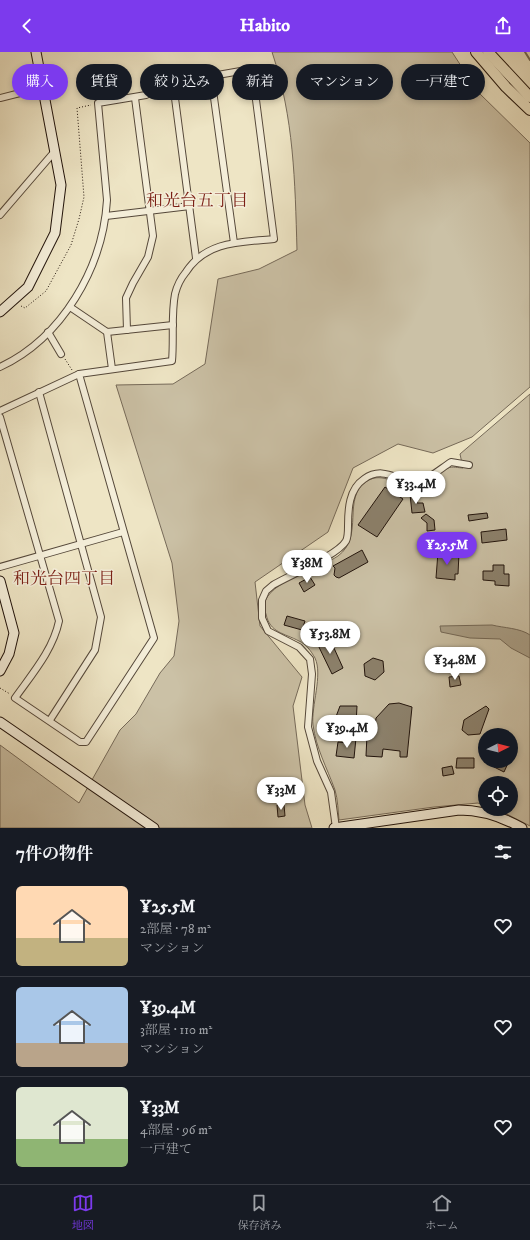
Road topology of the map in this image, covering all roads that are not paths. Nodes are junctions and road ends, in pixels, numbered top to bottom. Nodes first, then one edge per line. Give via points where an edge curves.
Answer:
1 (36, 52) edge
2 (476, 52) edge
3 (488, 52) edge
4 (39, 64) edge
5 (224, 74) edge
6 (12, 95) edge
7 (140, 97) edge
8 (530, 97) edge
9 (0, 98) edge
10 (135, 98) junction
11 (46, 100) edge
12 (175, 100) edge
13 (214, 100) edge
14 (530, 110) edge
15 (55, 151) junction
16 (190, 206) junction
17 (150, 211) junction
18 (0, 215) edge
19 (106, 216) junction
20 (234, 243) junction
21 (196, 258) junction
22 (70, 307) junction
23 (0, 312) edge
24 (173, 324) junction
25 (127, 330) junction
26 (48, 332) junction
27 (108, 332) junction
28 (61, 354) road end
29 (0, 368) edge
30 (112, 369) junction
31 (77, 375) junction
32 (39, 392) junction
33 (0, 411) edge
34 (0, 417) edge
35 (469, 465) dead end
36 (123, 532) junction
37 (82, 543) junction
38 (40, 555) junction
39 (0, 567) edge
40 (0, 581) edge
41 (0, 671) edge
42 (50, 720) junction
43 (0, 722) edge
44 (154, 828) edge
45 (335, 828) edge
46 (522, 828) edge

1 - 4 street
2 - 14 main road
3 - 8 main road
5 - 20 street via 252,69 274,239
6 - 9 street
7 - 10 street
10 - 17 street
10 - 19 street via 98,103 107,200
11 - 15 street
12 - 16 street
13 - 20 street
15 - 18 street
15 - 23 street via 61,185 55,233 28,286
16 - 17 street
16 - 21 street
17 - 19 street
17 - 25 street via 154,236 152,246 126,298
19 - 22 street via 92,266
20 - 21 street via 212,249
21 - 24 street via 182,277 175,293
22 - 26 street
22 - 27 street
24 - 25 street
24 - 30 street via 172,361
25 - 27 street
26 - 28 street
26 - 29 street via 16,360
27 - 30 street
30 - 31 street
31 - 32 street
31 - 36 street
32 - 33 street
32 - 37 street
34 - 38 street
35 - 45 street via 451,462 429,478 415,482 385,474 366,477 359,483 349,504 346,540 337,551 273,584 262,600 262,618 268,631 299,647 310,659 312,674 308,727 317,761 331,792
36 - 37 street
36 - 42 street via 154,638 86,742 80,742
37 - 38 street
37 - 42 street via 101,617 95,650
38 - 39 street
38 - 42 street via 59,621 50,648 15,698
40 - 41 street via 14,633 9,654
43 - 44 street
45 - 46 street via 444,812 476,810 495,814

